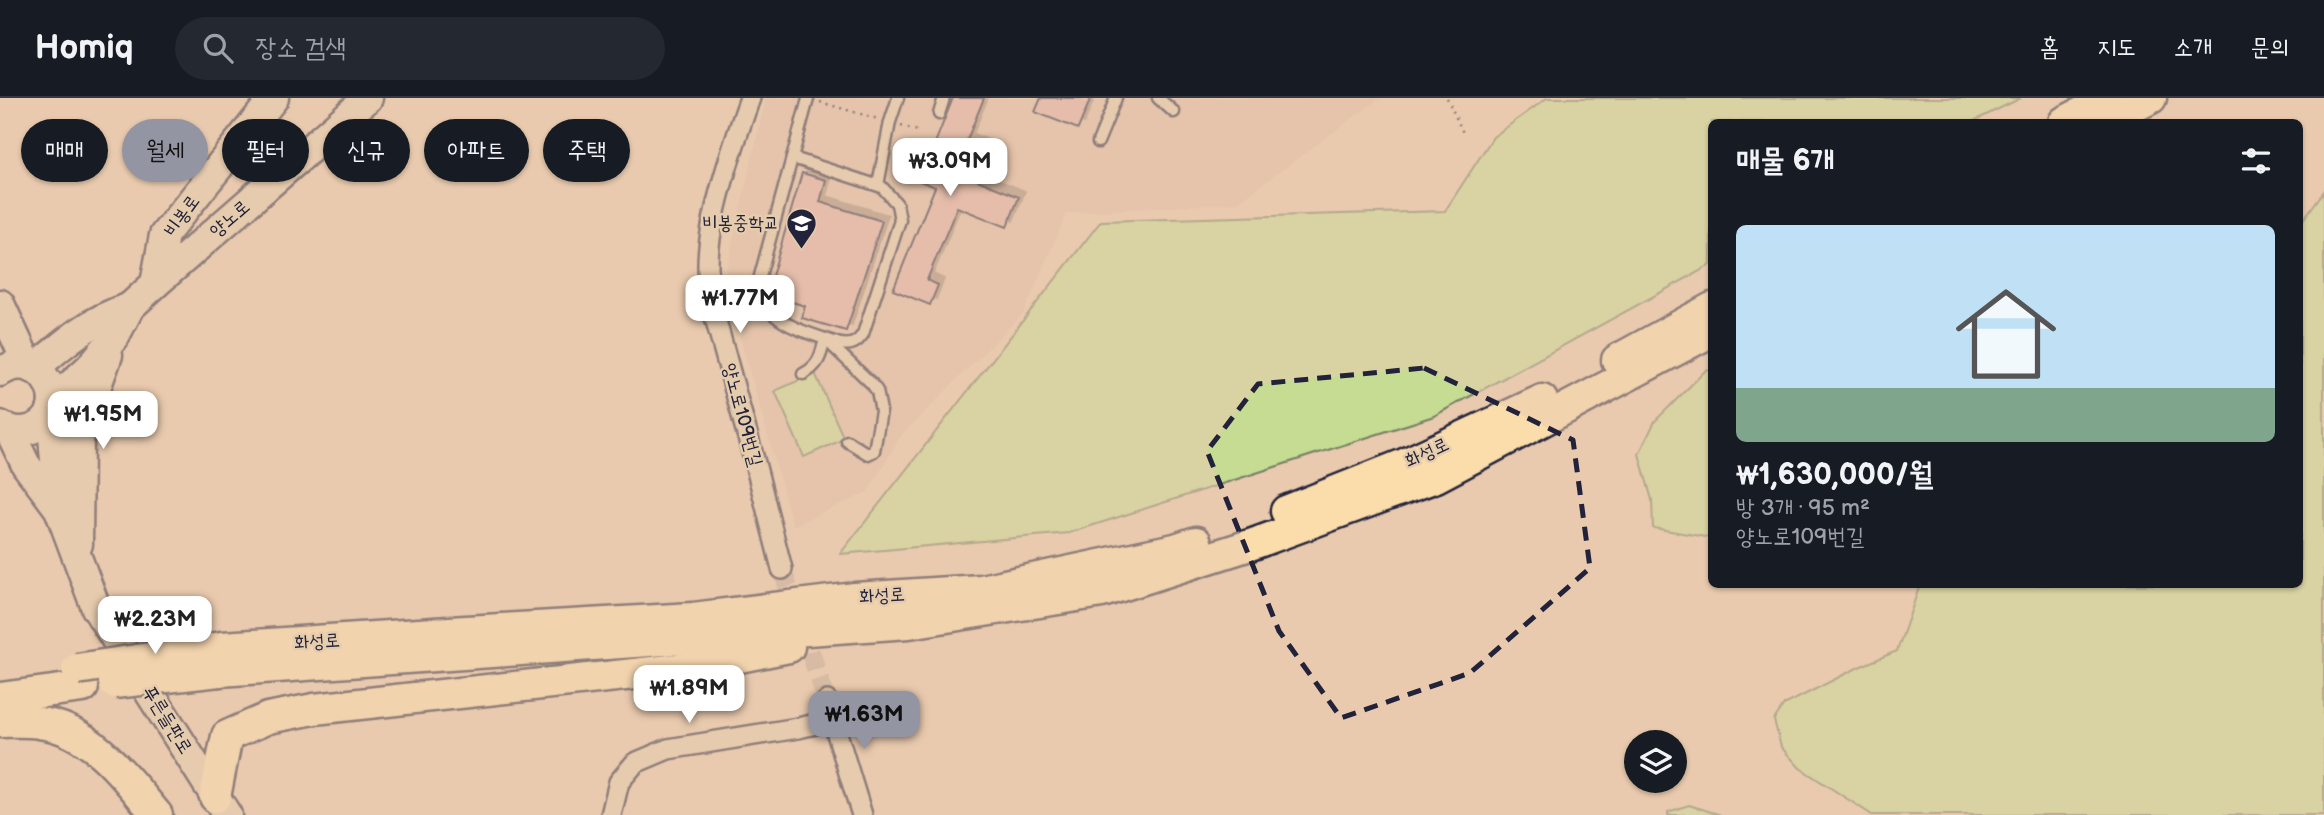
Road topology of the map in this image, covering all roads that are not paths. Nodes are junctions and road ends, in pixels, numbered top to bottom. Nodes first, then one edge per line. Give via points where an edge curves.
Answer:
1 (274, 98) edge
2 (368, 98) edge
3 (750, 98) edge
4 (898, 98) edge
5 (944, 98) edge
6 (1116, 98) edge
7 (1158, 98) edge
8 (2110, 98) edge
9 (2151, 98) edge
10 (808, 99) edge
11 (1174, 112) dead end
12 (939, 114) dead end
13 (2070, 119) edge
14 (2111, 119) edge
15 (1098, 142) dead end
16 (793, 158) junction
17 (878, 185) junction
18 (155, 284) junction
19 (0, 304) edge
20 (130, 307) junction
21 (1708, 309) edge
22 (1708, 333) edge
23 (114, 338) junction
24 (825, 339) junction
25 (32, 368) junction
26 (0, 372) edge
27 (803, 373) dead end
28 (52, 406) junction
29 (7, 439) edge
30 (847, 441) dead end
31 (59, 509) junction
32 (78, 561) junction
33 (782, 569) tunnel mouth
34 (909, 623) junction
35 (220, 659) junction
36 (79, 678) junction
37 (0, 680) edge
38 (0, 698) edge
39 (827, 701) tunnel mouth
40 (834, 720) junction
41 (0, 722) edge
42 (221, 806) edge
43 (158, 815) edge
44 (611, 815) edge
45 (862, 815) edge

1 - 18 main road, 비봉로 via 164,235
2 - 18 main road, 양노로
3 - 33 street, 양노로109번길 via 718,206 708,285
4 - 17 lane
5 - 12 lane
6 - 15 lane
7 - 11 lane
8 - 13 main road
9 - 14 main road
10 - 16 lane
16 - 17 lane
16 - 24 lane via 760,276 760,292 777,320
17 - 24 lane via 897,204 900,220 863,334 856,343 845,345
18 - 20 main road
19 - 25 main road
20 - 23 main road
20 - 25 main road via 105,315
21 - 35 main road, 화성로 via 1571,387 1402,465 1174,549 981,590 855,598 693,618 449,632
22 - 34 main road, 화성로 via 1436,477 1253,544 1102,592
23 - 28 main road
23 - 32 main road via 79,440
24 - 27 lane via 818,363
24 - 30 lane via 872,384 880,398 874,451 863,453
25 - 26 main road via 11,366
25 - 28 main road via 48,382
28 - 29 main road via 38,426
28 - 31 main road, 푸른들판로
29 - 31 main road, 푸른들판로
31 - 32 main road, 푸른들판로
32 - 42 main road, 푸른들판로 via 96,608
34 - 35 main road, 화성로
34 - 42 main road via 680,669 314,709 268,718 227,736
35 - 36 main road, bridge
36 - 37 main road
36 - 38 main road
39 - 40 street
40 - 44 street via 668,749 635,763 619,782
40 - 45 street
41 - 43 main road via 41,723 88,741

